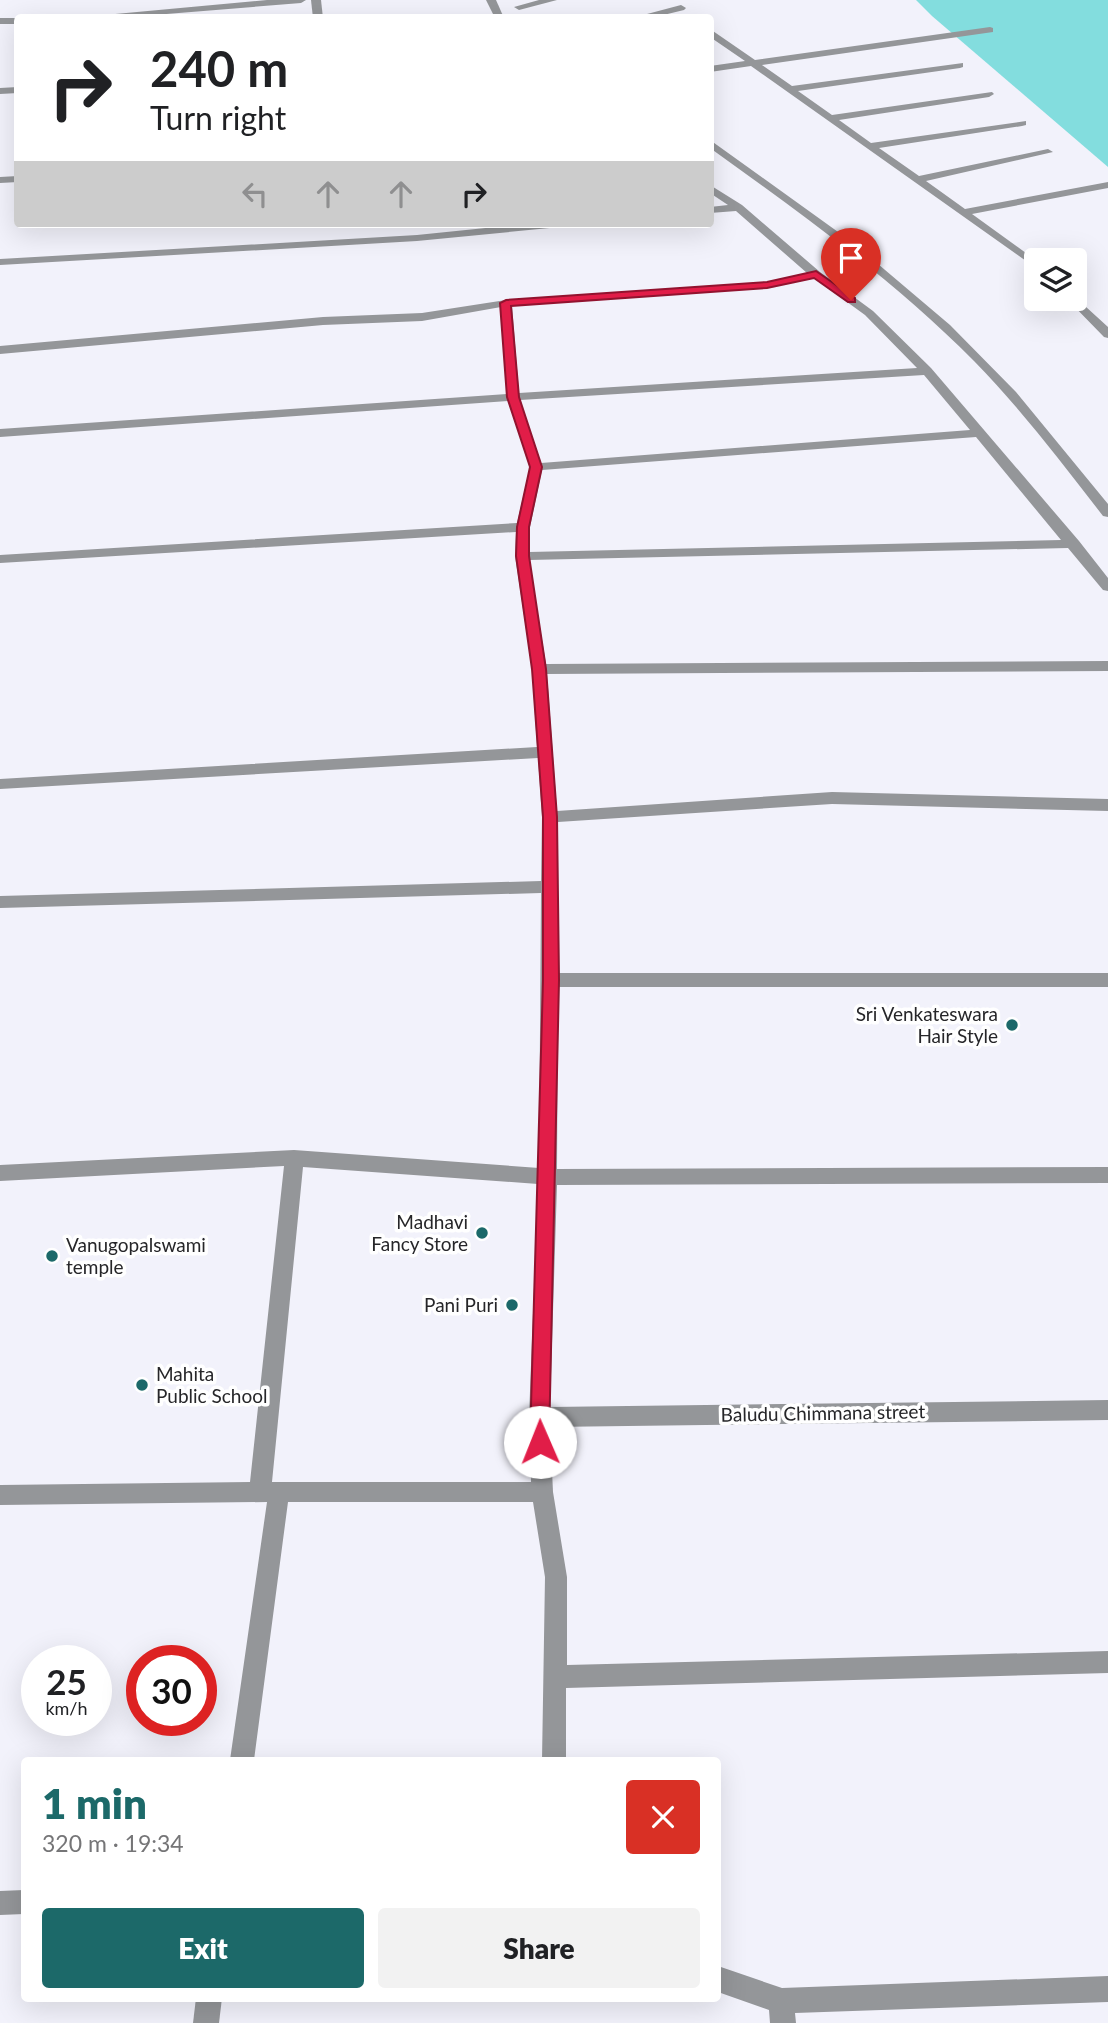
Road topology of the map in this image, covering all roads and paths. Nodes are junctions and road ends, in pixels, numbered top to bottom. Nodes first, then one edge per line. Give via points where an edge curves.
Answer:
1 (301, 0) edge
2 (552, 0) edge
3 (671, 0) edge
4 (516, 4) edge
5 (681, 8) junction
6 (126, 14) edge
7 (654, 14) edge
8 (688, 14) edge
9 (990, 30) dead end
10 (714, 35) edge
11 (751, 62) junction
12 (960, 65) dead end
13 (714, 68) edge
14 (789, 89) junction
15 (989, 94) dead end
16 (830, 118) junction
17 (1022, 123) dead end
18 (714, 146) edge
19 (869, 146) junction
20 (1048, 152) dead end
21 (916, 180) junction
22 (1108, 185) edge
23 (714, 191) edge
24 (738, 207) junction
25 (714, 210) edge
26 (963, 213) junction
27 (516, 228) edge
28 (1024, 256) edge
29 (0, 262) edge
30 (816, 274) junction
31 (506, 303) junction
32 (1085, 311) edge
33 (1108, 334) edge
34 (0, 351) edge
35 (927, 371) junction
36 (513, 397) junction
37 (0, 433) edge
38 (979, 433) junction
39 (536, 467) junction
40 (1108, 513) edge
41 (523, 527) junction
42 (1074, 544) junction
43 (522, 556) junction
44 (0, 559) edge
45 (1108, 587) edge
46 (1108, 666) edge
47 (539, 669) junction
48 (545, 752) junction
49 (0, 784) edge
50 (1108, 805) edge
51 (550, 817) junction
52 (549, 887) junction
53 (0, 902) edge
54 (1108, 979) edge
55 (551, 980) junction
56 (294, 1158) junction
57 (0, 1173) edge
58 (1108, 1175) edge
59 (548, 1177) junction
60 (1108, 1410) edge
61 (539, 1417) junction
62 (270, 1492) junction
63 (542, 1492) junction
64 (0, 1495) edge
65 (1108, 1662) edge
66 (555, 1677) junction
67 (242, 1757) edge
68 (554, 1757) edge
69 (21, 1902) edge
70 (0, 1903) edge
71 (721, 1981) edge
72 (1108, 1989) edge
73 (209, 2002) edge
74 (782, 2012) edge
75 (206, 2023) edge

1 - 6 street
2 - 4 street
3 - 5 street
5 - 7 street
5 - 8 street
9 - 11 street
10 - 11 street
11 - 13 street
11 - 14 street
12 - 14 street
14 - 16 street
15 - 16 street
16 - 19 street
17 - 19 street
18 - 40 street via 905,291 969,349
19 - 21 street
20 - 21 street
21 - 26 street
22 - 26 street
23 - 24 street
24 - 25 street
24 - 30 street
26 - 28 street
27 - 29 street
30 - 31 street via 767,285
30 - 35 street via 869,313
31 - 34 street via 422,317 323,321
31 - 36 street
32 - 33 street
35 - 36 street
35 - 38 street
36 - 37 street
36 - 39 street
38 - 39 street
38 - 42 street
39 - 41 street
41 - 43 street
41 - 44 street
42 - 43 street
42 - 45 street
43 - 47 street
46 - 47 street
47 - 48 street
48 - 49 street
48 - 51 street
50 - 51 street via 832,798
51 - 52 street
52 - 53 street
52 - 55 street
54 - 55 street
55 - 59 street
56 - 57 street
56 - 59 street
56 - 62 street
58 - 59 street
59 - 61 street
60 - 61 street, Baludu Chimmana street
61 - 63 street
62 - 63 street
62 - 64 street
62 - 67 street
63 - 66 street via 556,1577
65 - 66 street
66 - 68 street
69 - 70 street
71 - 74 street
72 - 74 street
73 - 75 street

